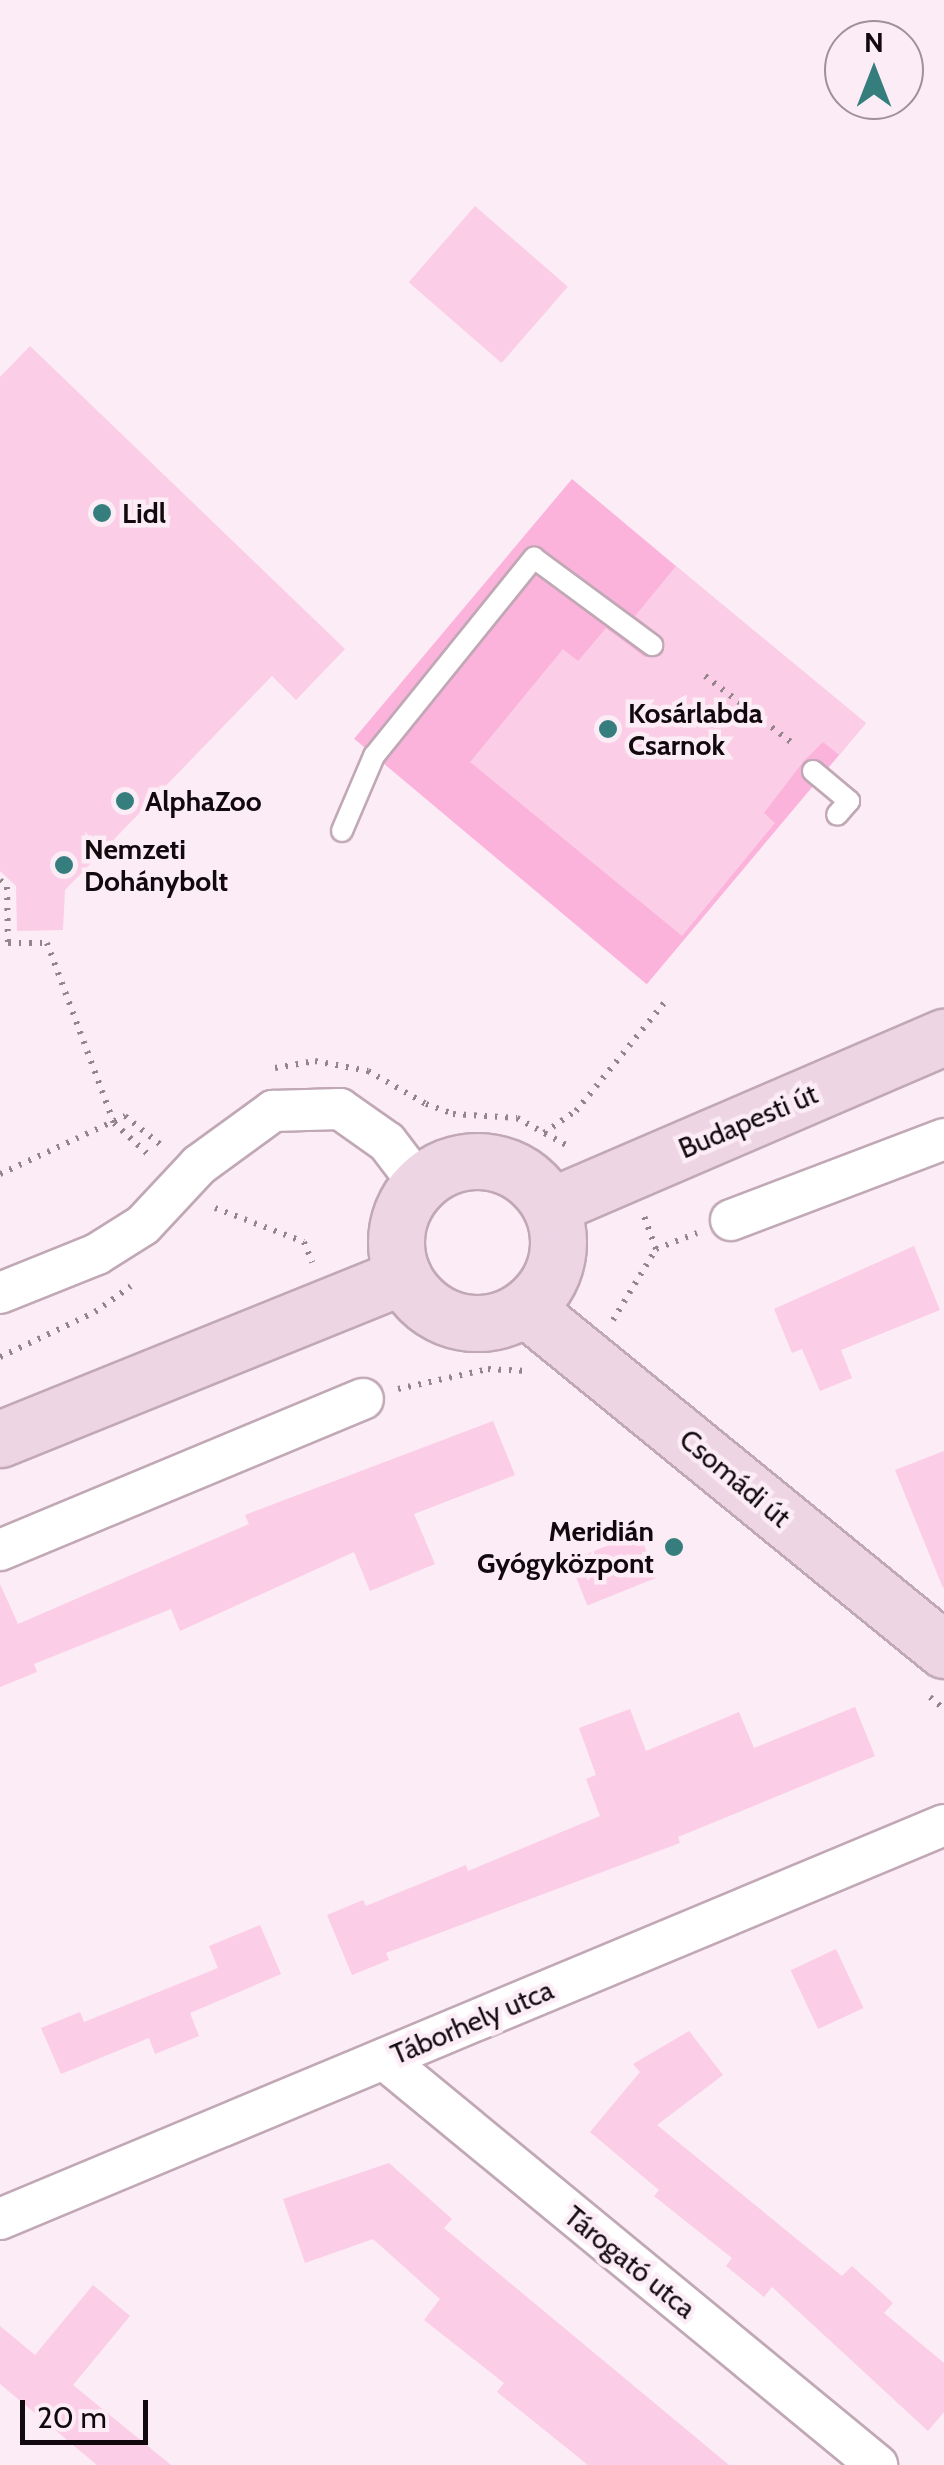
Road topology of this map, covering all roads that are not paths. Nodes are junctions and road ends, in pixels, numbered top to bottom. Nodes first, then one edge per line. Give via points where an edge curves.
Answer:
1 (652, 644) dead end
2 (811, 763) road end
3 (837, 816) dead end
4 (342, 831) dead end
5 (944, 1036) edge
6 (944, 1139) edge
7 (419, 1184) junction
8 (551, 1206) junction
9 (731, 1220) dead end
10 (403, 1276) junction
11 (0, 1293) edge
12 (526, 1308) junction
13 (363, 1399) road end
14 (0, 1439) edge
15 (0, 1550) edge
16 (929, 1667) edge
17 (944, 1825) edge
18 (384, 2059) junction
19 (0, 2219) edge
20 (877, 2465) edge

1 - 4 lane via 534,558 374,756
2 - 3 lane via 850,801
5 - 8 main road, Budapesti út
6 - 9 street
7 - 8 main road via 453,1164 491,1161 536,1184
7 - 10 main road via 397,1228
7 - 11 street via 387,1142 353,1115 307,1106 273,1111 198,1165 144,1226 97,1254
8 - 12 main road via 557,1261
10 - 12 main road via 416,1296 456,1320 504,1319
10 - 14 main road
12 - 16 main road, Csomádi út
13 - 15 street
17 - 18 street, Táborhely utca
18 - 19 street, Táborhely utca
18 - 20 street, Tárogató utca

